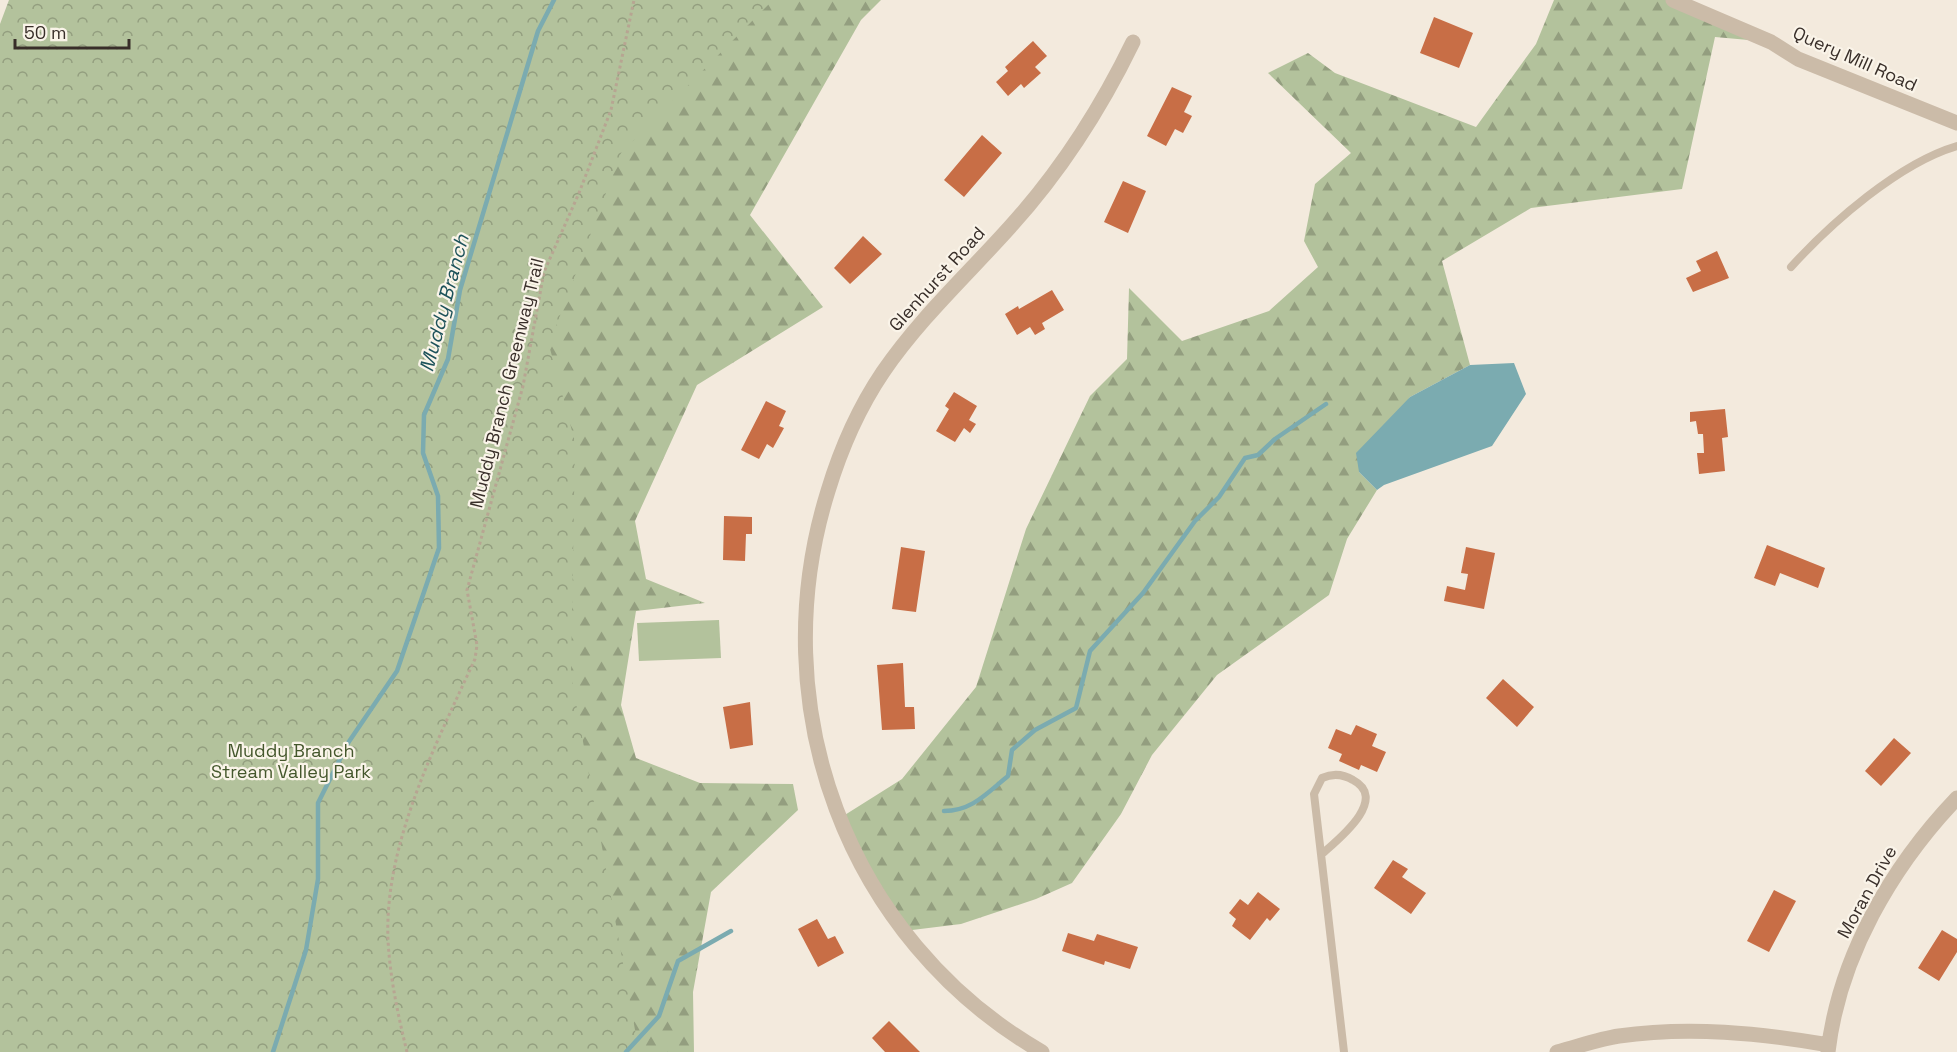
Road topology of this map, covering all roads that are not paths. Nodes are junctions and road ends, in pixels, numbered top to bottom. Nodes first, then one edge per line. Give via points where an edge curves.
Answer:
1 (1673, 0) edge
2 (1133, 42) dead end
3 (1957, 123) edge
4 (1957, 146) edge
5 (1791, 267) dead end
6 (1957, 798) edge
7 (1323, 854) junction
8 (1828, 1049) edge
9 (1042, 1052) edge
10 (1344, 1052) edge
11 (1557, 1052) edge

1 - 3 street, Query Mill Road via 1771,42 1798,59
2 - 9 street, Glenhurst Road via 1114,81 1044,187 927,314 858,413 827,491 807,579 804,645 808,708 833,802 868,877 904,931 936,968 982,1012
4 - 5 lane via 1912,166 1850,210
6 - 8 street, Moran Drive via 1907,856 1866,928 1843,985
7 - 7 lane via 1314,794 1322,778 1338,774 1358,782 1366,804 1354,824
7 - 10 lane
8 - 11 street via 1772,1035 1710,1031 1619,1036

